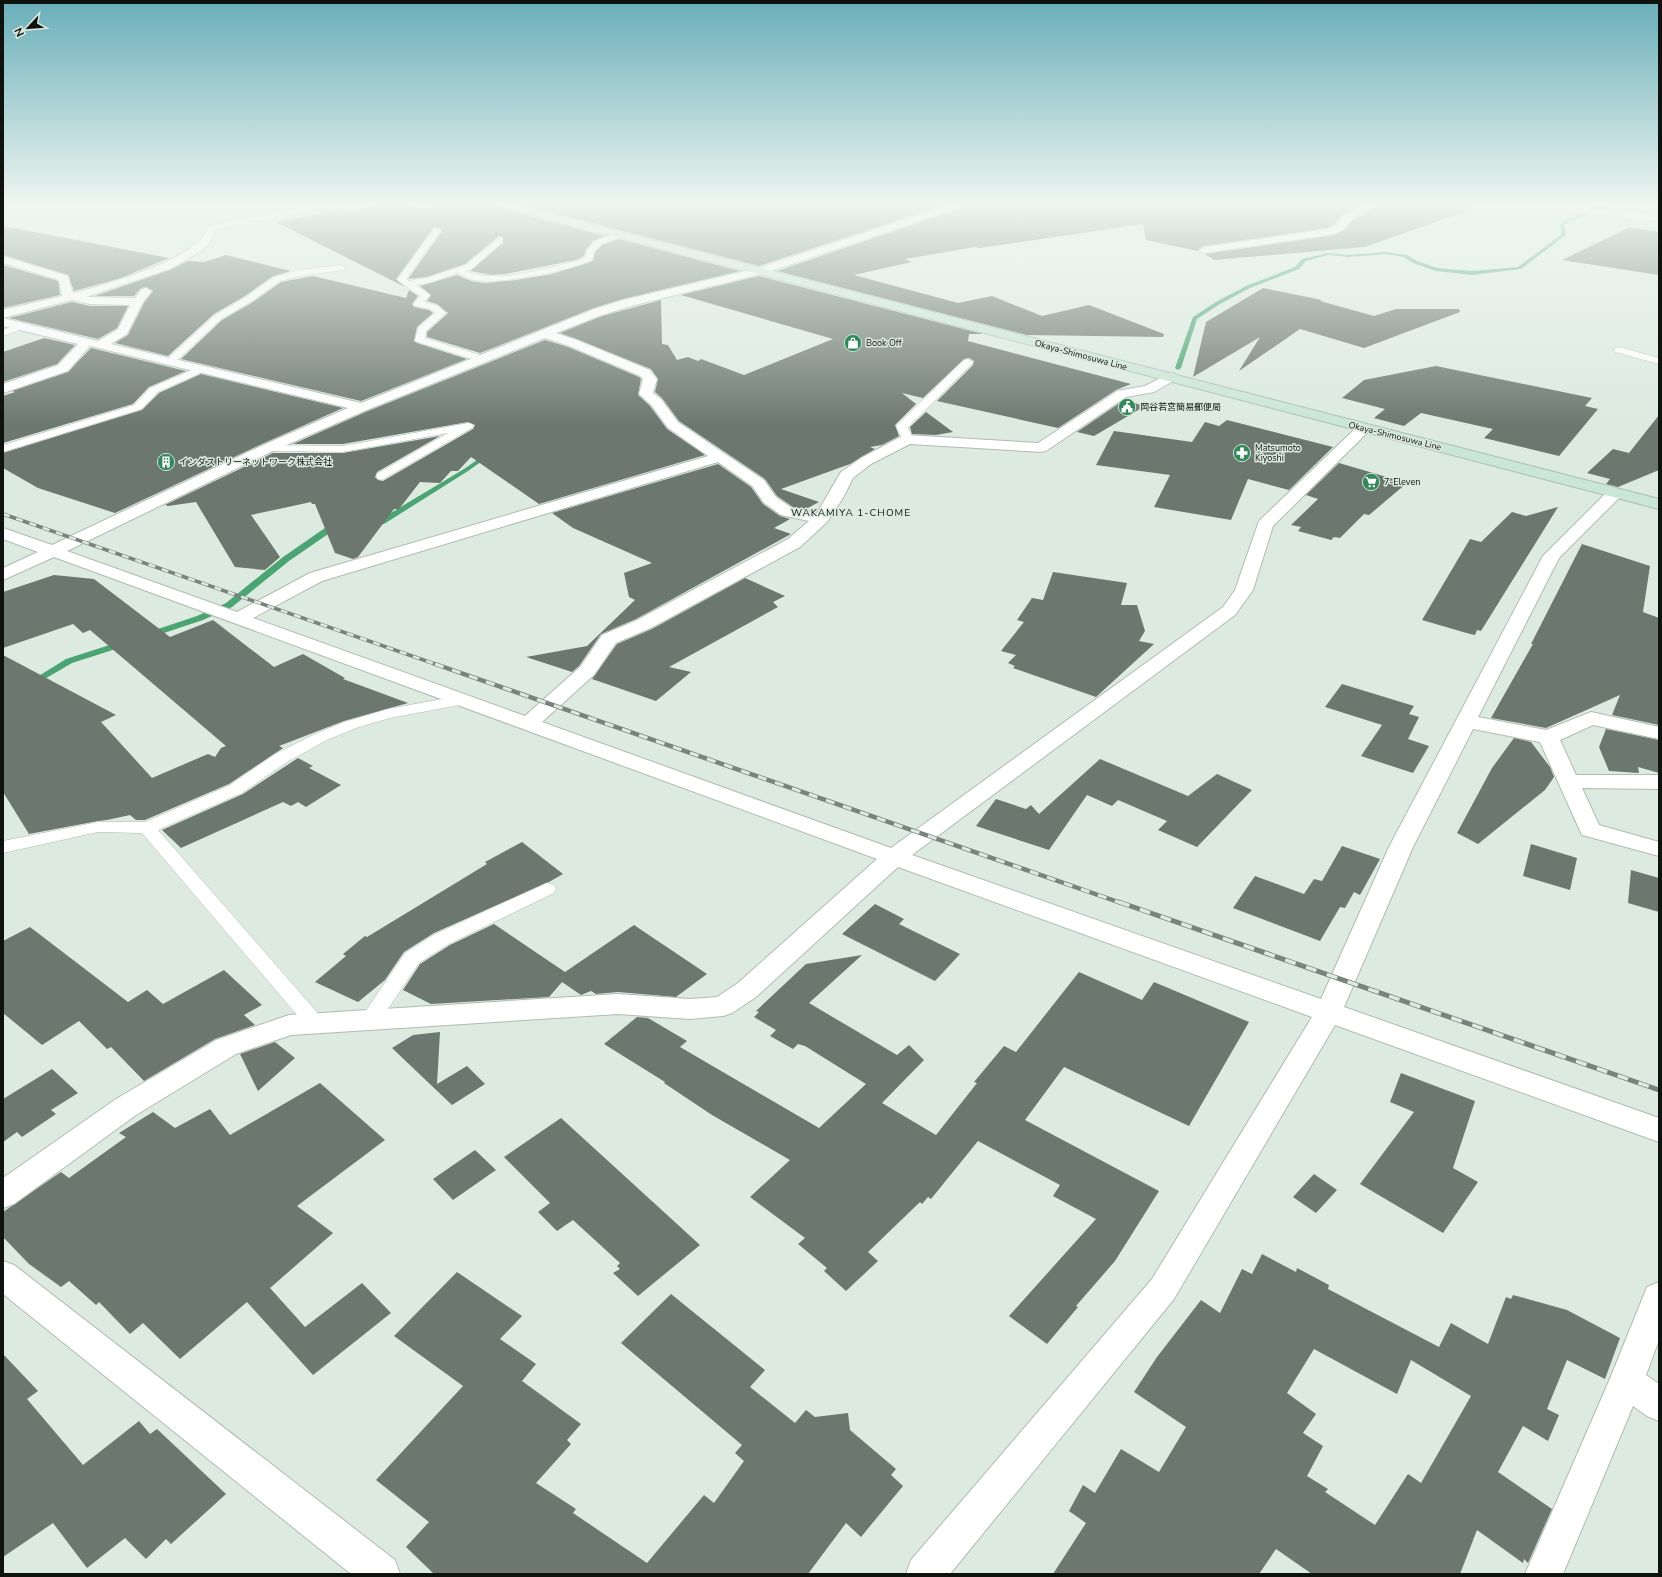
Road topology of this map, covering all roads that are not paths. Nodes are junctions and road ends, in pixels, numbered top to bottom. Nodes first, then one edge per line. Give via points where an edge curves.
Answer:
1 (64, 279) edge
2 (129, 279) edge
3 (156, 279) edge
4 (278, 279) edge
5 (402, 279) edge
6 (433, 279) edge
7 (492, 279) edge
8 (506, 279) edge
9 (729, 279) edge
10 (790, 279) edge
11 (408, 284) junction
12 (71, 297) junction
13 (138, 301) junction
14 (3, 314) edge
15 (3, 322) edge
16 (22, 326) junction
17 (3, 333) edge
18 (545, 334) junction
19 (87, 342) junction
20 (101, 344) junction
21 (1618, 350) dead end
22 (482, 359) junction
23 (1659, 361) edge
24 (169, 362) junction
25 (968, 362) dead end
26 (201, 369) junction
27 (1170, 378) junction
28 (3, 389) edge
29 (362, 407) junction
30 (1364, 428) junction
31 (907, 439) junction
32 (268, 448) junction
33 (3, 449) edge
34 (719, 456) junction
35 (382, 476) dead end
36 (1616, 493) junction
37 (1659, 504) edge
38 (821, 519) junction
39 (3, 533) edge
40 (53, 551) junction
41 (3, 575) edge
42 (237, 619) junction
43 (464, 700) junction
44 (1465, 721) junction
45 (529, 723) junction
46 (1659, 733) edge
47 (1548, 737) junction
48 (1568, 781) junction
49 (1659, 782) edge
50 (147, 828) junction
51 (3, 847) edge
52 (1659, 849) edge
53 (894, 857) junction
54 (547, 890) dead end
55 (1329, 1012) junction
56 (370, 1020) junction
57 (315, 1023) junction
58 (1659, 1130) edge
59 (3, 1195) edge
60 (3, 1275) edge
61 (1659, 1297) edge
62 (1626, 1381) junction
63 (1659, 1404) edge
64 (381, 1574) edge
65 (925, 1574) edge
66 (1544, 1574) edge

1 - 12 street via 66,293
2 - 12 street
3 - 13 street
4 - 24 lane via 218,317
5 - 11 lane
6 - 11 lane
7 - 8 lane
9 - 18 street via 627,303
10 - 27 main road, Okaya-Shimosuwa Line
11 - 22 lane via 424,295 418,304 433,307 441,313 421,330 420,340
12 - 13 street via 97,301
12 - 14 street
13 - 20 street via 123,331
15 - 16 street
16 - 17 lane
16 - 19 street
18 - 22 street
18 - 34 street via 573,343 644,374 650,379 646,394 656,402 673,425
19 - 20 street
19 - 28 street via 63,368
20 - 24 street
21 - 23 lane
22 - 29 street
24 - 26 street
25 - 31 lane via 902,426
26 - 29 street
26 - 33 lane via 154,390 138,407
27 - 30 main road, Okaya-Shimosuwa Line
27 - 31 street via 1149,389 1122,394 1041,448
29 - 32 street
30 - 36 main road, Okaya-Shimosuwa Line
30 - 53 street via 1265,524 1244,590 1229,611
31 - 38 street via 846,475
32 - 35 lane via 343,449 468,426
32 - 40 street
34 - 38 street via 758,483 770,500 787,512
34 - 42 street via 316,577
36 - 37 main road, Okaya-Shimosuwa Line
36 - 44 street via 1552,556
38 - 45 street via 794,543 644,624 609,639 587,671
39 - 40 street
40 - 41 street
40 - 42 street
42 - 43 street
43 - 45 street
43 - 50 lane via 388,714 350,725 281,758 236,789
44 - 47 street
44 - 55 street via 1401,847
45 - 53 street
46 - 47 street via 1592,718
47 - 48 street
48 - 49 street
48 - 52 street via 1590,830
50 - 51 lane via 98,827
50 - 57 lane
53 - 55 street
53 - 56 street via 747,990 723,1006 690,1009 618,1004
54 - 56 lane via 442,939 412,958
55 - 58 street
55 - 65 street via 1162,1289
56 - 57 street
57 - 59 street via 289,1025 226,1047 126,1107
60 - 64 street
61 - 62 street
62 - 63 street
62 - 66 street

